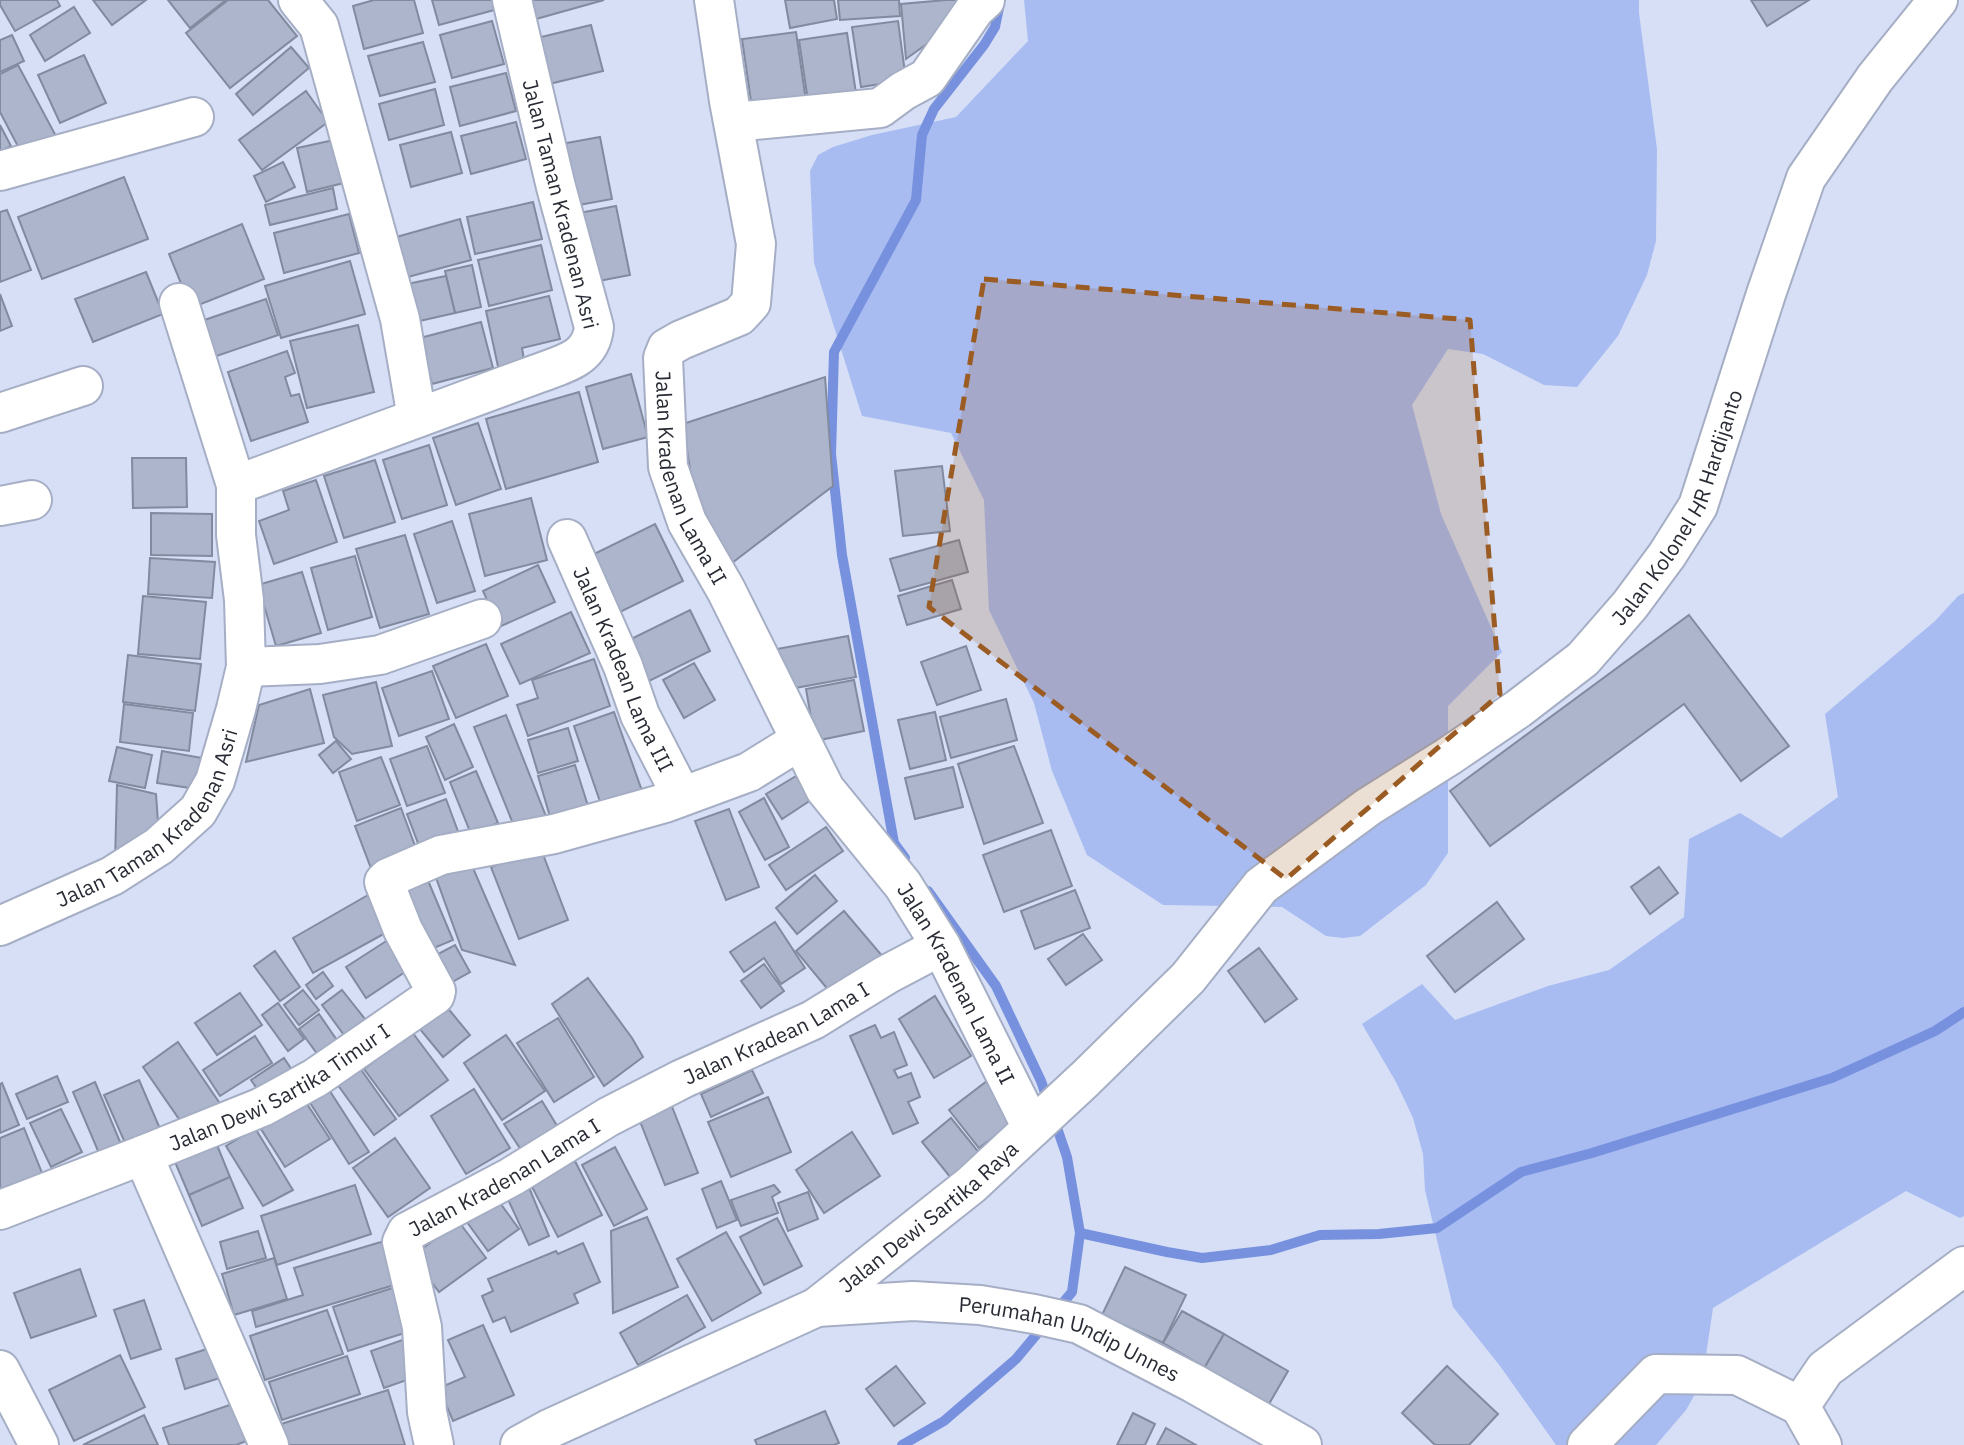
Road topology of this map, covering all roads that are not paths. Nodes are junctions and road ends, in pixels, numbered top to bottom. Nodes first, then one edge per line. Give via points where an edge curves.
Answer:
1 (512, 0) edge
2 (714, 0) edge
3 (985, 0) edge
4 (1938, 0) edge
5 (310, 9) edge
6 (194, 117) dead end
7 (734, 122) junction
8 (0, 171) edge
9 (179, 303) dead end
10 (83, 386) dead end
11 (0, 414) edge
12 (417, 418) junction
13 (236, 485) junction
14 (567, 539) dead end
15 (482, 619) dead end
16 (246, 667) junction
17 (799, 741) junction
18 (684, 795) junction
19 (1261, 886) joint
20 (0, 926) edge
21 (941, 946) junction
22 (608, 1117) joint
23 (1037, 1124) junction
24 (143, 1156) junction
25 (0, 1210) edge
26 (1964, 1266) edge
27 (817, 1307) junction
28 (0, 1370) edge
29 (1800, 1406) junction
30 (542, 1439) edge
31 (39, 1445) edge
32 (269, 1445) edge
33 (434, 1445) edge
34 (1302, 1445) edge
35 (1587, 1445) edge
36 (1822, 1445) edge

1 - 12 street, Jalan Taman Kradenan Asri via 594,327 593,342 581,355
2 - 7 street, Jalan Kradenan Lama II
3 - 7 street via 928,78 880,108
4 - 19 street, Jalan Kolonel HR Hardijanto via 1875,78 1806,178 1698,506 1630,605 1583,659 1518,709 1368,807
5 - 12 street via 400,319
6 - 8 street
7 - 17 street, Jalan Kradenan Lama II via 756,244 751,303 740,316 667,348 663,358 668,467 687,522 760,656
9 - 13 street
10 - 11 street
12 - 13 street, Jalan Taman Kradenan Asri
13 - 16 street, Jalan Taman Kradenan Asri
14 - 18 street, Jalan Kradean Lama III via 640,715
15 - 16 street via 380,655
16 - 20 street, Jalan Taman Kradenan Asri via 215,781 198,811 159,846 112,876
17 - 18 street via 749,772
17 - 21 street, Jalan Kradenan Lama II via 825,789 903,885
18 - 24 street, Jalan Dewi Sartika Timur I via 554,834 441,855 388,878 384,882 403,930 435,995 315,1078 262,1107
19 - 23 street, Jalan Dewi Sartika Raya via 1188,978
21 - 22 street, Jalan Kradean Lama I via 813,1020
21 - 23 street, Jalan Kradenan Lama II
22 - 33 street, Jalan Kradenan Lama I via 404,1235 422,1327 427,1412
23 - 27 street, Jalan Dewi Sartika Raya via 971,1185
24 - 25 street, Jalan Dewi Sartika Timur I
24 - 32 street
26 - 29 street via 1825,1369
27 - 30 street, Jalan Dewi Sartika Raya
27 - 34 street, Perumahan Undip Unnes via 913,1301 980,1305 1079,1324
28 - 31 street
29 - 35 street via 1737,1375 1656,1374
29 - 36 street

